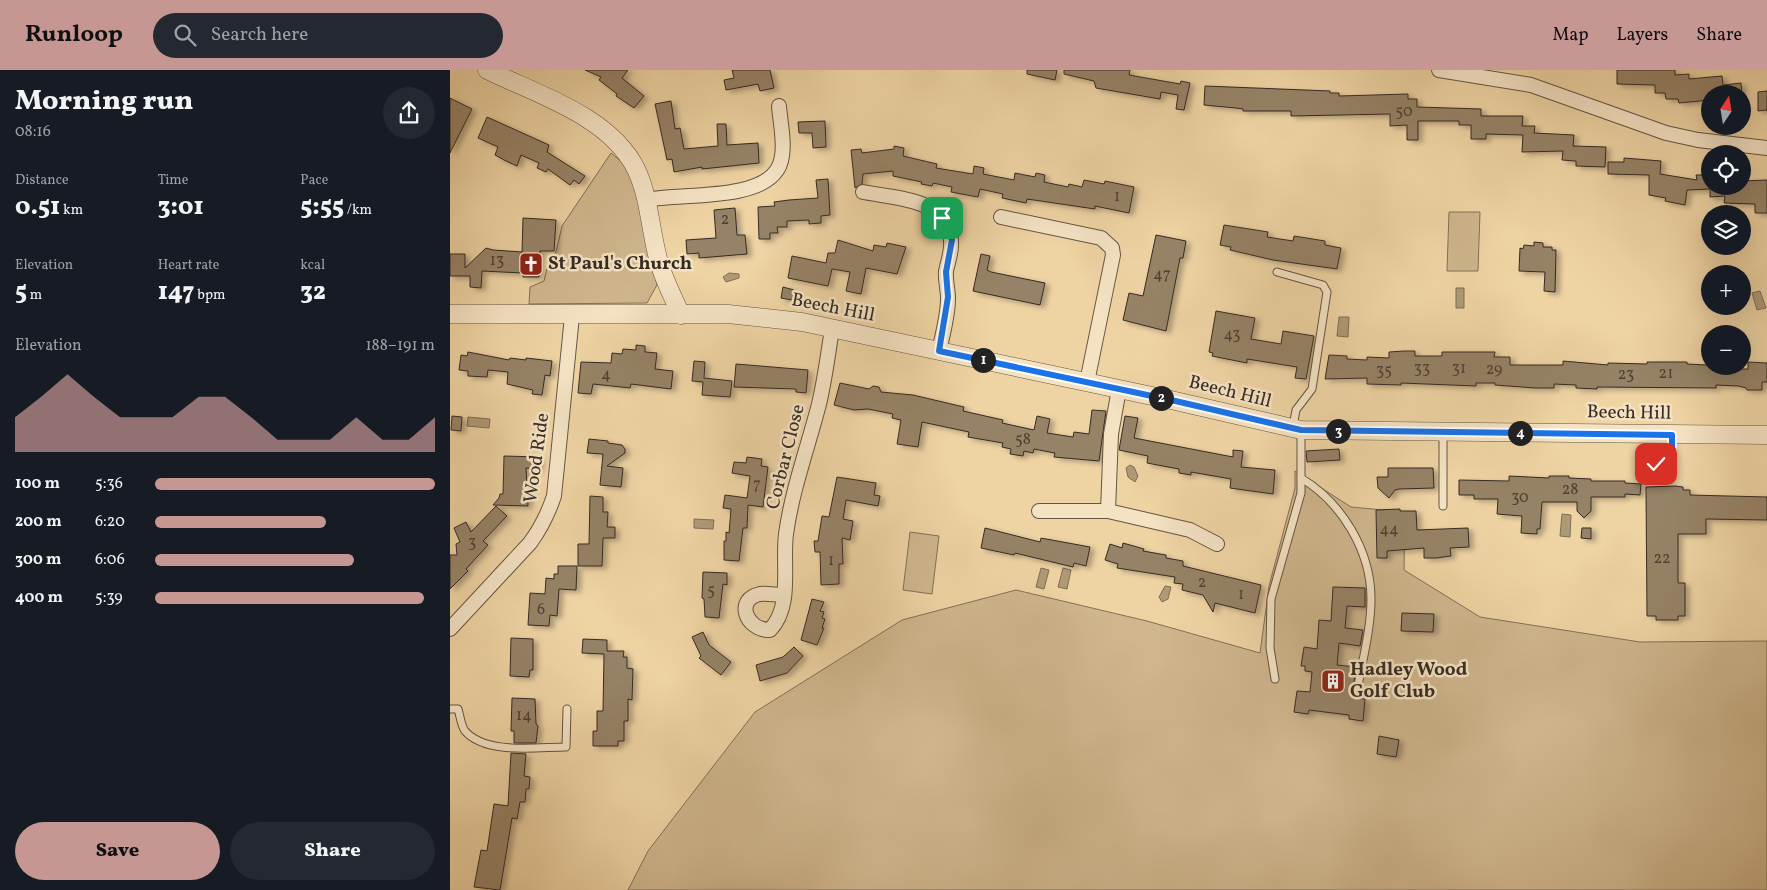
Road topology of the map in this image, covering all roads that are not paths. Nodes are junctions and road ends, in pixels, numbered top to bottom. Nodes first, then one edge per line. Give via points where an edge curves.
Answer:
1 (487, 70) edge
2 (1439, 70) edge
3 (779, 106) dead end
4 (1767, 148) edge
5 (863, 192) dead end
6 (646, 200) junction
7 (1001, 217) dead end
8 (1277, 272) dead end
9 (450, 314) edge
10 (681, 315) junction
11 (572, 316) junction
12 (832, 329) junction
13 (939, 351) junction
14 (1087, 382) junction
15 (1119, 389) junction
16 (1297, 429) junction
17 (1443, 432) junction
18 (1672, 435) junction
19 (1767, 435) edge
20 (1301, 478) junction
21 (1649, 480) dead end
22 (1443, 506) dead end
23 (1039, 510) dead end
24 (1108, 511) junction
25 (1217, 544) dead end
26 (783, 595) dead end
27 (450, 629) edge
28 (1274, 679) dead end
29 (1358, 686) dead end
30 (450, 709) edge
31 (567, 709) dead end

1 - 6 street via 571,109 618,143 636,169
2 - 4 street via 1531,85 1635,123 1698,140
3 - 6 street via 782,152 777,170 765,180 744,191
5 - 13 street via 930,206 949,231 952,240 946,272 948,297
6 - 10 street via 659,262
7 - 14 street via 1101,238 1112,248
8 - 16 lane via 1323,285 1327,292 1312,389 1296,410
9 - 11 street, Beech Hill
10 - 11 street, Beech Hill
10 - 12 street, Beech Hill via 767,317
11 - 27 street, Wood Ride via 554,496 549,512 530,543
12 - 13 street, Beech Hill
12 - 26 street, Corbar Close via 819,403 786,535
13 - 14 street, Beech Hill
14 - 15 street, Beech Hill
15 - 16 street, Beech Hill
15 - 24 street via 1110,442
16 - 17 street, Beech Hill
16 - 20 lane
17 - 18 street, Beech Hill
17 - 22 lane
18 - 19 street, Beech Hill
18 - 21 lane via 1672,464 1656,464 1649,472
20 - 28 lane via 1301,493 1271,599 1270,648
20 - 29 lane via 1324,494 1348,521 1364,561 1371,599
23 - 24 street
24 - 25 street via 1190,530
30 - 31 lane via 458,709 464,729 472,737 492,747 566,747

